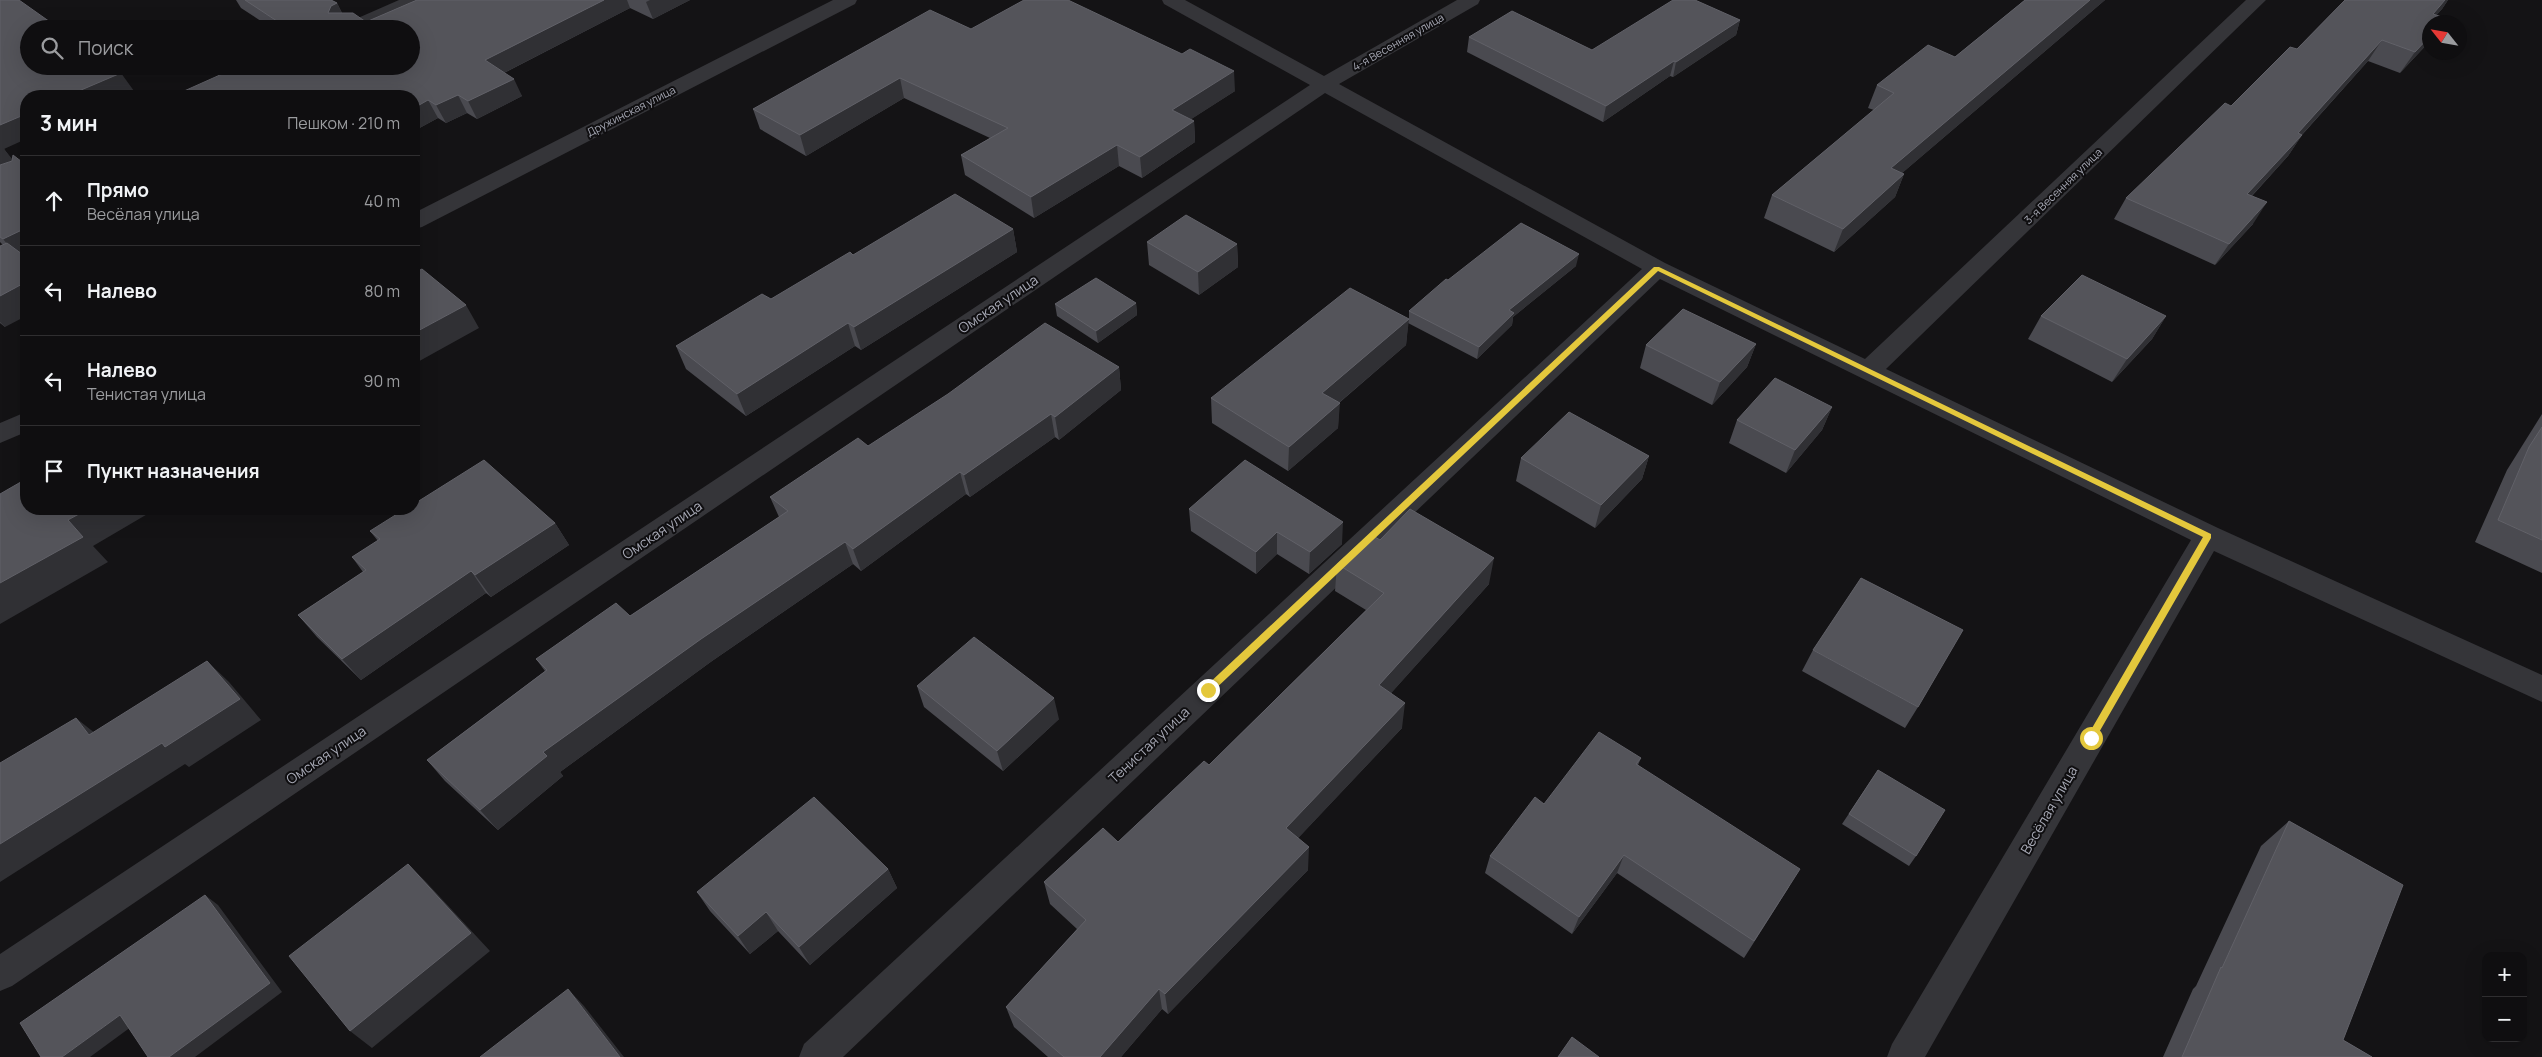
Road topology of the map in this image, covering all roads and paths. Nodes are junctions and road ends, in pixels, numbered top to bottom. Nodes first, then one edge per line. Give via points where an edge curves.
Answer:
1 (415, 0) edge
2 (848, 0) edge
3 (1171, 0) edge
4 (1471, 0) edge
5 (2257, 0) edge
6 (369, 20) edge
7 (1324, 85) junction
8 (420, 219) edge
9 (1657, 268) junction
10 (1868, 371) junction
11 (20, 424) edge
12 (0, 434) edge
13 (2208, 536) junction
14 (2542, 689) edge
15 (0, 974) edge
16 (817, 1057) edge
17 (1905, 1057) edge

1 - 6 street
2 - 8 street, Дружинская улица
3 - 7 street
4 - 7 street, 4-я Весенняя улица
5 - 10 street, 3-я Весенняя улица
7 - 9 street
7 - 15 street, Омская улица
9 - 10 street
9 - 16 street, Тенистая улица
10 - 13 street
11 - 12 street
13 - 14 street
13 - 17 street, Весёлая улица

